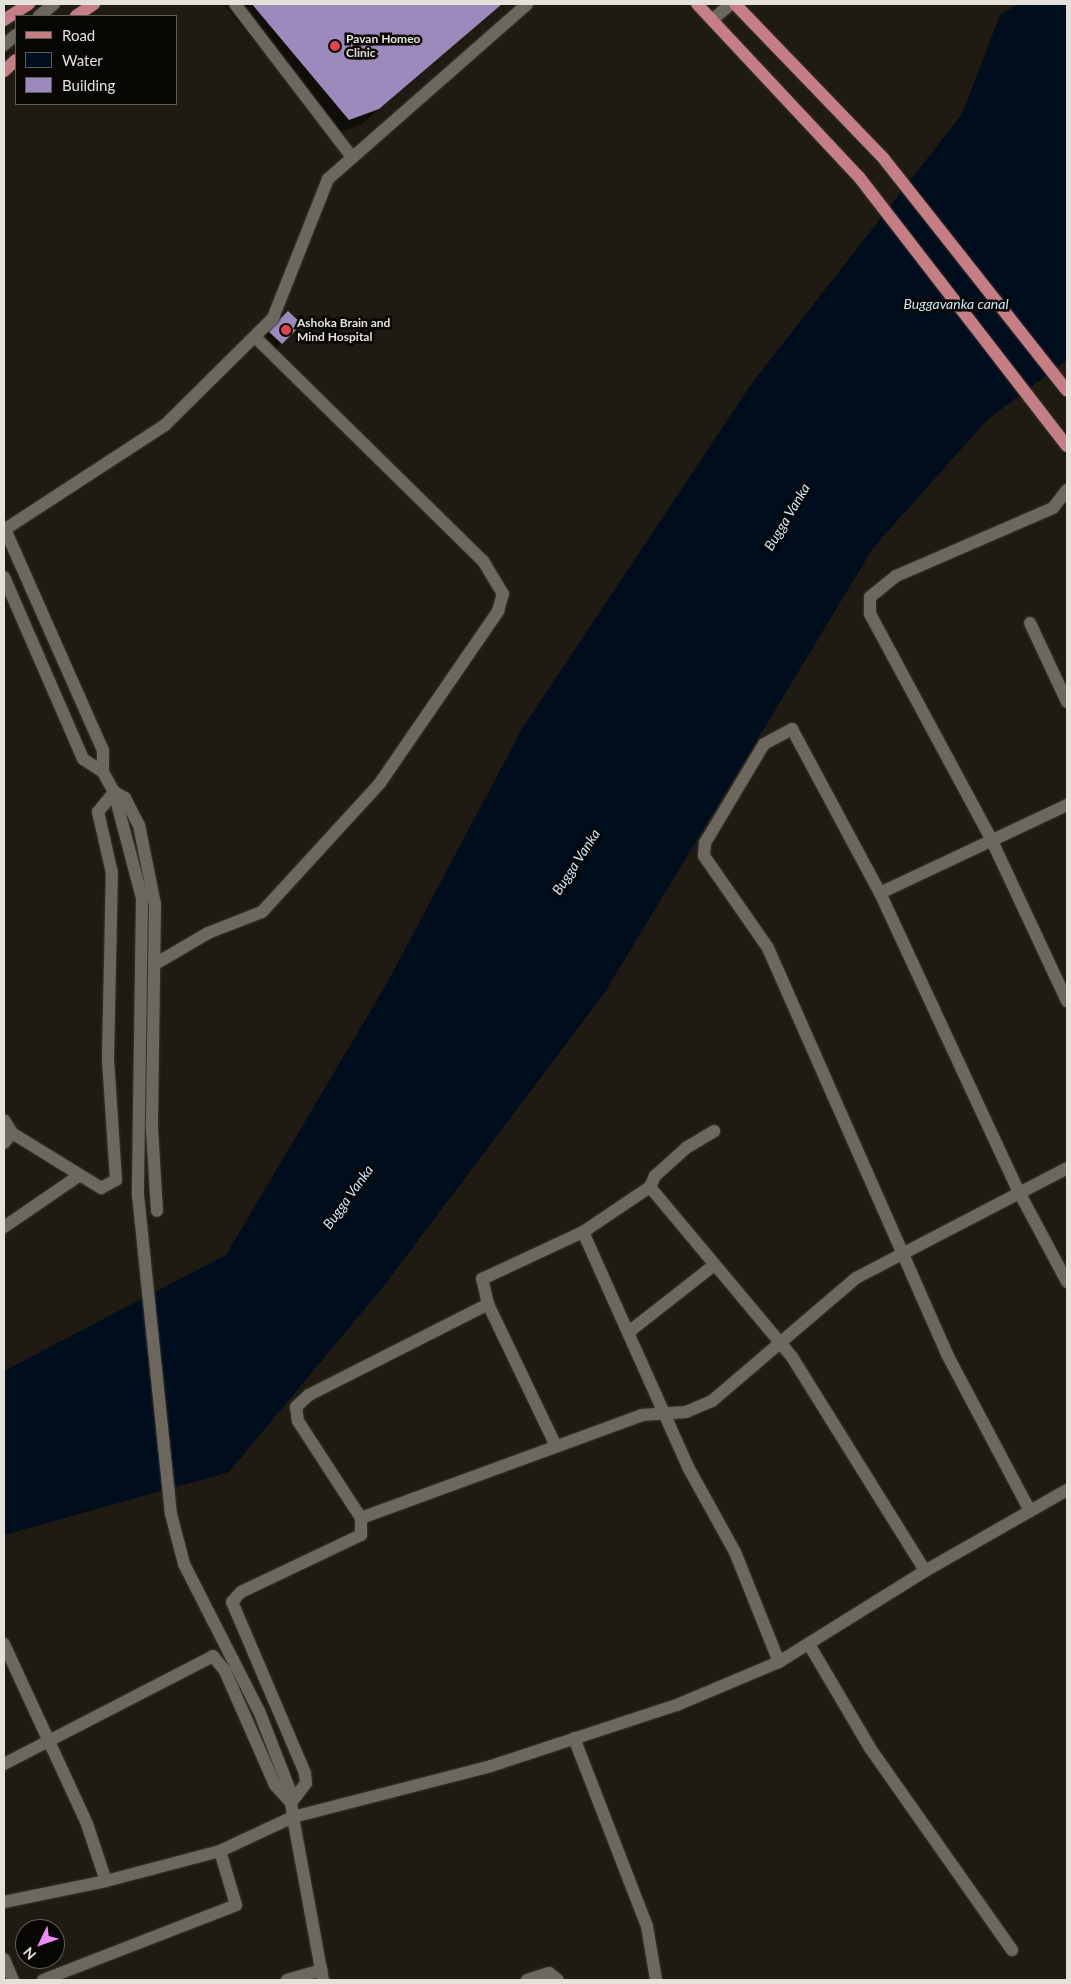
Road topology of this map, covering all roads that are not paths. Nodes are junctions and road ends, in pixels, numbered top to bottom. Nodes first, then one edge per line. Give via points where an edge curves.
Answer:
1 (29, 4) edge
2 (54, 4) edge
3 (94, 4) edge
4 (235, 4) edge
5 (527, 4) edge
6 (697, 4) edge
7 (733, 4) edge
8 (40, 15) edge
9 (78, 15) edge
10 (4, 20) edge
11 (712, 20) junction
12 (15, 36) edge
13 (4, 45) edge
14 (15, 61) edge
15 (4, 71) edge
16 (352, 157) junction
17 (255, 337) junction
18 (1067, 391) edge
19 (1067, 446) edge
20 (1067, 490) edge
21 (4, 529) edge
22 (4, 577) edge
23 (1030, 623) dead end
24 (1067, 702) edge
25 (103, 772) junction
26 (114, 792) junction
27 (1067, 805) edge
28 (992, 841) junction
29 (880, 893) junction
30 (155, 964) junction
31 (1067, 1001) edge
32 (4, 1120) edge
33 (714, 1131) dead end
34 (8, 1138) edge
35 (1067, 1168) edge
36 (80, 1175) junction
37 (650, 1187) junction
38 (1019, 1192) junction
39 (157, 1211) dead end
40 (4, 1227) edge
41 (583, 1232) junction
42 (900, 1252) junction
43 (713, 1266) junction
44 (1067, 1282) edge
45 (488, 1304) junction
46 (630, 1331) junction
47 (779, 1342) junction
48 (666, 1414) junction
49 (555, 1444) junction
50 (1067, 1490) edge
51 (1030, 1511) junction
52 (361, 1518) junction
53 (925, 1571) junction
54 (4, 1644) edge
55 (810, 1646) junction
56 (779, 1662) junction
57 (574, 1738) junction
58 (50, 1741) junction
59 (4, 1764) edge
60 (291, 1803) junction
61 (293, 1817) junction
62 (220, 1850) junction
63 (106, 1882) junction
64 (4, 1902) edge
65 (1012, 1950) dead end
66 (4, 1959) edge
67 (322, 1975) edge
68 (13, 1980) edge
69 (43, 1980) edge
70 (287, 1980) edge
71 (527, 1980) edge
72 (558, 1980) edge
73 (656, 1980) edge

1 - 10 main road
2 - 8 street
3 - 9 main road
4 - 16 street
5 - 16 street
6 - 11 main road
7 - 11 street
7 - 18 main road via 884,159
11 - 19 main road via 860,177 1044,410
12 - 13 street
14 - 15 main road
16 - 17 street via 328,179 273,318
17 - 21 street via 165,425
17 - 30 street via 482,561 503,594 498,611 380,783 262,912 208,933
20 - 28 street via 1053,508 896,576 870,597 870,614
21 - 25 street via 103,750
22 - 25 street via 83,759
23 - 24 street
25 - 26 street
26 - 30 street via 125,798 139,825 155,904
26 - 36 street via 98,812 112,873 108,1058 116,1180 101,1188
26 - 60 street via 142,898 138,1195 171,1514 184,1564 259,1711
27 - 28 street
28 - 29 street
28 - 31 street
29 - 38 street
29 - 42 street via 792,730 764,744 704,843 704,856 768,948
30 - 39 street via 152,1129
32 - 34 street
33 - 37 street via 686,1148
34 - 36 street
35 - 38 street
36 - 40 street
37 - 41 street
37 - 43 street
38 - 42 street
38 - 44 street
41 - 45 street via 482,1279
41 - 46 street
42 - 47 street via 856,1278
42 - 51 street via 947,1354
43 - 46 street
43 - 47 street
45 - 49 street
45 - 52 street via 309,1395 296,1407 298,1421
46 - 48 street
47 - 48 street via 712,1401 686,1412
47 - 53 street
48 - 49 street via 642,1415
48 - 56 street via 735,1552
49 - 52 street
50 - 51 street
51 - 53 street
52 - 60 street via 361,1535 349,1544 242,1592 232,1602 305,1773 306,1783
53 - 55 street
54 - 58 street
55 - 56 street
55 - 65 street via 870,1748
56 - 57 street via 677,1704
57 - 61 street via 491,1766
57 - 73 street via 647,1926
58 - 59 street
58 - 60 street via 214,1656 225,1671 275,1785
58 - 63 street via 87,1824
60 - 61 street
61 - 62 street
61 - 67 street
62 - 63 street
62 - 69 street via 236,1905
63 - 64 street
66 - 68 street
67 - 70 street
71 - 72 street via 550,1973

